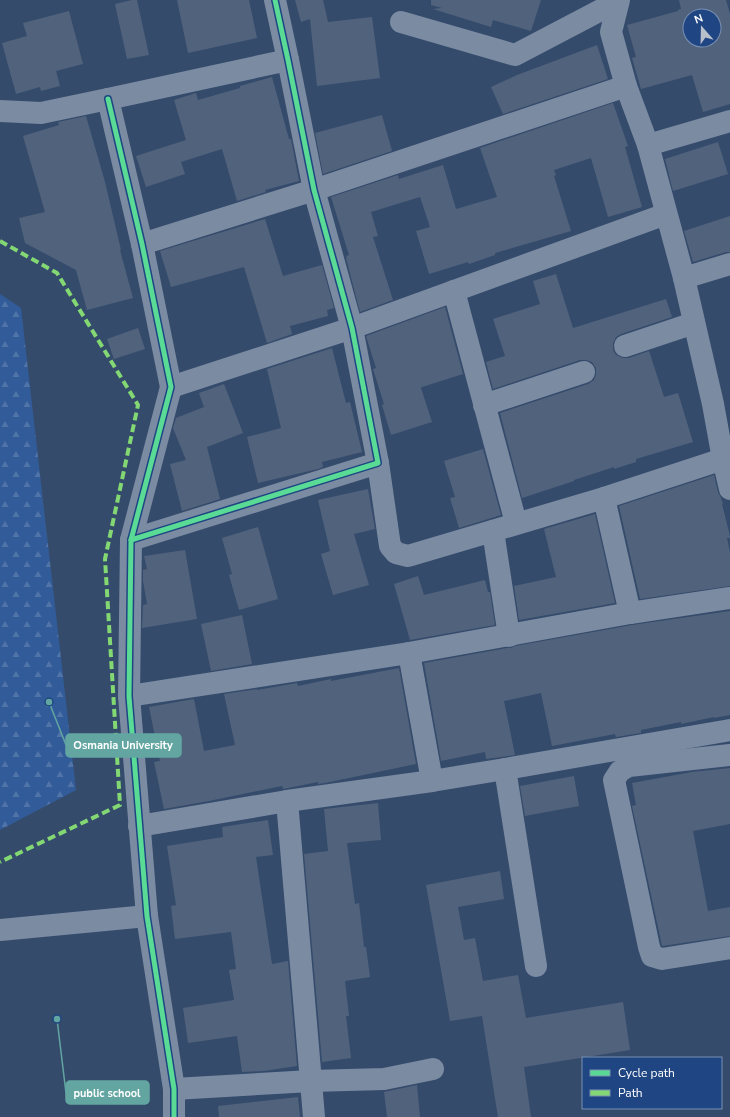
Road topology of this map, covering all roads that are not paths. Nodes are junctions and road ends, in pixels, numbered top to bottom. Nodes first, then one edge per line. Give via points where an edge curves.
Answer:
1 (275, 0) edge
2 (619, 1) edge
3 (401, 22) dead end
4 (288, 60) junction
5 (626, 86) junction
6 (108, 100) junction
7 (0, 111) edge
8 (730, 121) edge
9 (648, 145) junction
10 (314, 190) junction
11 (666, 214) junction
12 (142, 244) junction
13 (730, 264) edge
14 (684, 278) junction
15 (454, 291) junction
16 (694, 323) junction
17 (352, 328) junction
18 (625, 346) dead end
19 (584, 372) dead end
20 (171, 387) junction
21 (722, 401) edge
22 (484, 405) junction
23 (723, 459) junction
24 (378, 463) junction
25 (730, 489) edge
26 (604, 498) junction
27 (516, 524) junction
28 (493, 531) junction
29 (131, 540) junction
30 (730, 598) edge
31 (630, 613) junction
32 (509, 636) junction
33 (409, 653) junction
34 (129, 696) junction
35 (730, 730) edge
36 (730, 755) edge
37 (505, 769) junction
38 (432, 781) junction
39 (286, 801) junction
40 (139, 826) junction
41 (147, 916) junction
42 (0, 930) edge
43 (730, 948) edge
44 (536, 966) dead end
45 (433, 1069) dead end
46 (311, 1081) junction
47 (174, 1089) junction
48 (174, 1117) edge
49 (314, 1117) edge

1 - 4 street
2 - 3 street via 515,55
2 - 5 street via 611,32
4 - 6 street
4 - 10 street
5 - 9 street
5 - 10 street
6 - 7 street via 41,113
6 - 12 street
8 - 9 street
9 - 11 street
10 - 12 street
10 - 17 street
11 - 14 street
11 - 15 street
12 - 20 street
13 - 14 street
14 - 16 street
15 - 17 street
15 - 22 street
16 - 18 street
16 - 21 street
17 - 20 street
17 - 24 street
19 - 22 street
20 - 29 street
21 - 23 street
22 - 27 street
23 - 25 street
23 - 26 street
24 - 28 street via 390,546 396,553 408,556
24 - 29 street
26 - 27 street
26 - 31 street
27 - 28 street
28 - 32 street
29 - 34 street
30 - 31 street
31 - 32 street
32 - 33 street
33 - 34 street
33 - 38 street
34 - 40 street
35 - 37 street
36 - 43 street via 629,766 620,771 614,780 652,956 662,959
37 - 38 street
37 - 44 street
38 - 39 street
39 - 40 street
39 - 46 street
40 - 41 street
41 - 42 street
41 - 47 street
45 - 46 street via 384,1079
46 - 47 street
46 - 49 street
47 - 48 street

